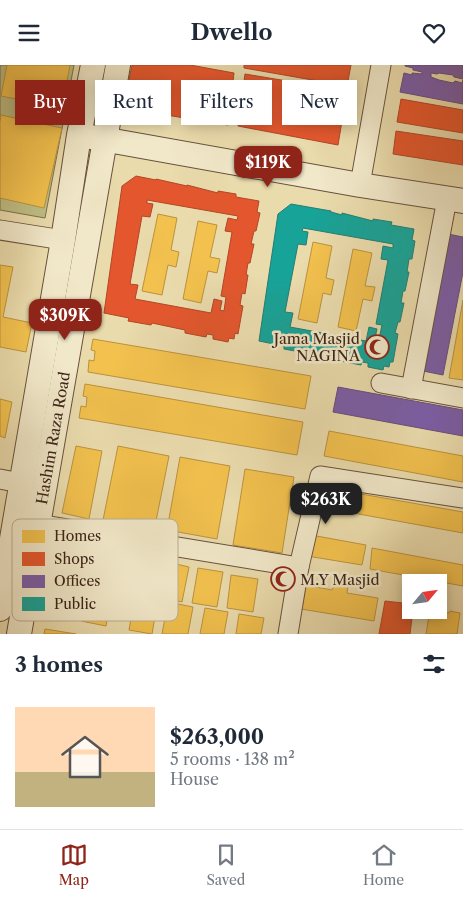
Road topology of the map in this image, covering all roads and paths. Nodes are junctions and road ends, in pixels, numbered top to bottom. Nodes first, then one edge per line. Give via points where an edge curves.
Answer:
1 (93, 65) edge
2 (118, 65) edge
3 (381, 65) edge
4 (79, 135) junction
5 (105, 139) junction
6 (360, 185) junction
7 (455, 200) edge
8 (0, 230) edge
9 (63, 240) junction
10 (381, 383) dead end
11 (411, 389) junction
12 (463, 398) edge
13 (10, 481) edge
14 (463, 498) edge
15 (39, 519) edge
16 (178, 547) edge
17 (299, 567) junction
18 (0, 609) edge
19 (21, 621) edge
20 (19, 634) edge
21 (288, 634) edge

1 - 4 street, Hashim Raza Road
2 - 5 street, Hashim Raza Road
3 - 6 street
4 - 5 street
4 - 9 street, Hashim Raza Road
5 - 6 street
5 - 15 street, Hashim Raza Road
6 - 7 street
7 - 11 street
8 - 9 street
9 - 13 street, Hashim Raza Road
10 - 11 street
11 - 12 street
13 - 18 street, Hashim Raza Road
14 - 17 street via 320,476
16 - 17 street
17 - 21 street
19 - 20 street, Hashim Raza Road

